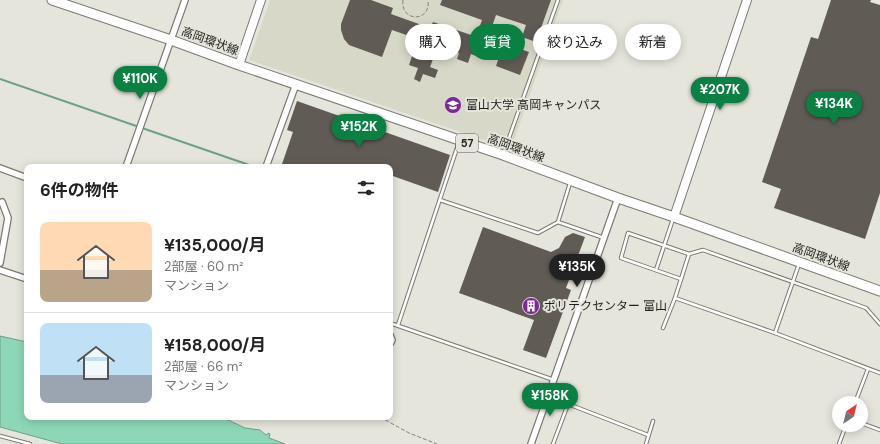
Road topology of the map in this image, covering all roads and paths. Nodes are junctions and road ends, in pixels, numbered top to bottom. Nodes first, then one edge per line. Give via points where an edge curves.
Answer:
1 (52, 0) edge
2 (185, 0) edge
3 (261, 0) edge
4 (403, 0) edge
5 (428, 0) edge
6 (558, 0) edge
7 (746, 0) edge
8 (171, 40) junction
9 (239, 65) junction
10 (296, 84) junction
11 (460, 140) junction
12 (503, 155) junction
13 (127, 164) edge
14 (267, 164) edge
15 (0, 168) edge
16 (24, 177) edge
17 (570, 180) junction
18 (618, 198) junction
19 (440, 200) junction
20 (2, 202) dead end
21 (674, 217) junction
22 (558, 222) junction
23 (604, 238) junction
24 (664, 245) junction
25 (689, 254) junction
26 (800, 262) junction
27 (0, 263) edge
28 (0, 270) edge
29 (656, 270) junction
30 (24, 278) edge
31 (681, 279) junction
32 (793, 282) junction
33 (880, 291) edge
34 (675, 298) junction
35 (393, 324) edge
36 (880, 324) edge
37 (398, 325) junction
38 (662, 328) dead end
39 (774, 333) junction
40 (868, 369) junction
41 (880, 373) edge
42 (554, 380) junction
43 (573, 391) dead end
44 (857, 396) edge
45 (568, 404) junction
46 (385, 420) edge
47 (653, 421) dead end
48 (868, 426) edge
49 (880, 430) edge
50 (843, 432) edge
51 (648, 435) junction
52 (0, 436) edge
53 (30, 444) edge
54 (437, 444) edge
55 (531, 444) edge
56 (553, 444) edge
57 (646, 444) edge
58 (839, 444) edge

1 - 8 main road, 高岡環状線 / 57
2 - 8 street
3 - 9 street
4 - 5 path via 405,12 412,17 425,14 429,6
6 - 12 lane
7 - 21 street
8 - 9 main road, 高岡環状線 / 57
8 - 13 street
9 - 10 main road, 高岡環状線 / 57
10 - 11 main road, 高岡環状線 / 57
10 - 14 street
11 - 12 main road, 高岡環状線 / 57
11 - 19 lane
12 - 17 main road, 高岡環状線 / 57
15 - 16 street
17 - 18 main road, 高岡環状線 / 57
17 - 22 lane
18 - 21 main road, 高岡環状線 / 57
18 - 23 street
19 - 22 lane via 538,233
19 - 37 lane
20 - 27 street via 8,218
21 - 24 lane
21 - 26 main road, 高岡環状線 / 57
22 - 23 lane
23 - 42 street
24 - 25 lane
24 - 29 lane
24 - 29 lane via 628,234 621,258
25 - 31 lane
25 - 32 lane via 703,250
26 - 32 lane
26 - 33 main road, 高岡環状線 / 57
28 - 30 street
29 - 31 lane
31 - 34 lane
32 - 36 lane via 866,308
32 - 39 lane
34 - 38 lane
34 - 39 lane
35 - 37 lane
37 - 42 lane
39 - 40 lane
40 - 41 lane
40 - 44 lane
42 - 55 street
43 - 45 lane
45 - 51 lane
45 - 56 lane
46 - 54 path
47 - 51 lane
48 - 49 lane
50 - 58 lane
51 - 57 lane
52 - 53 lane

